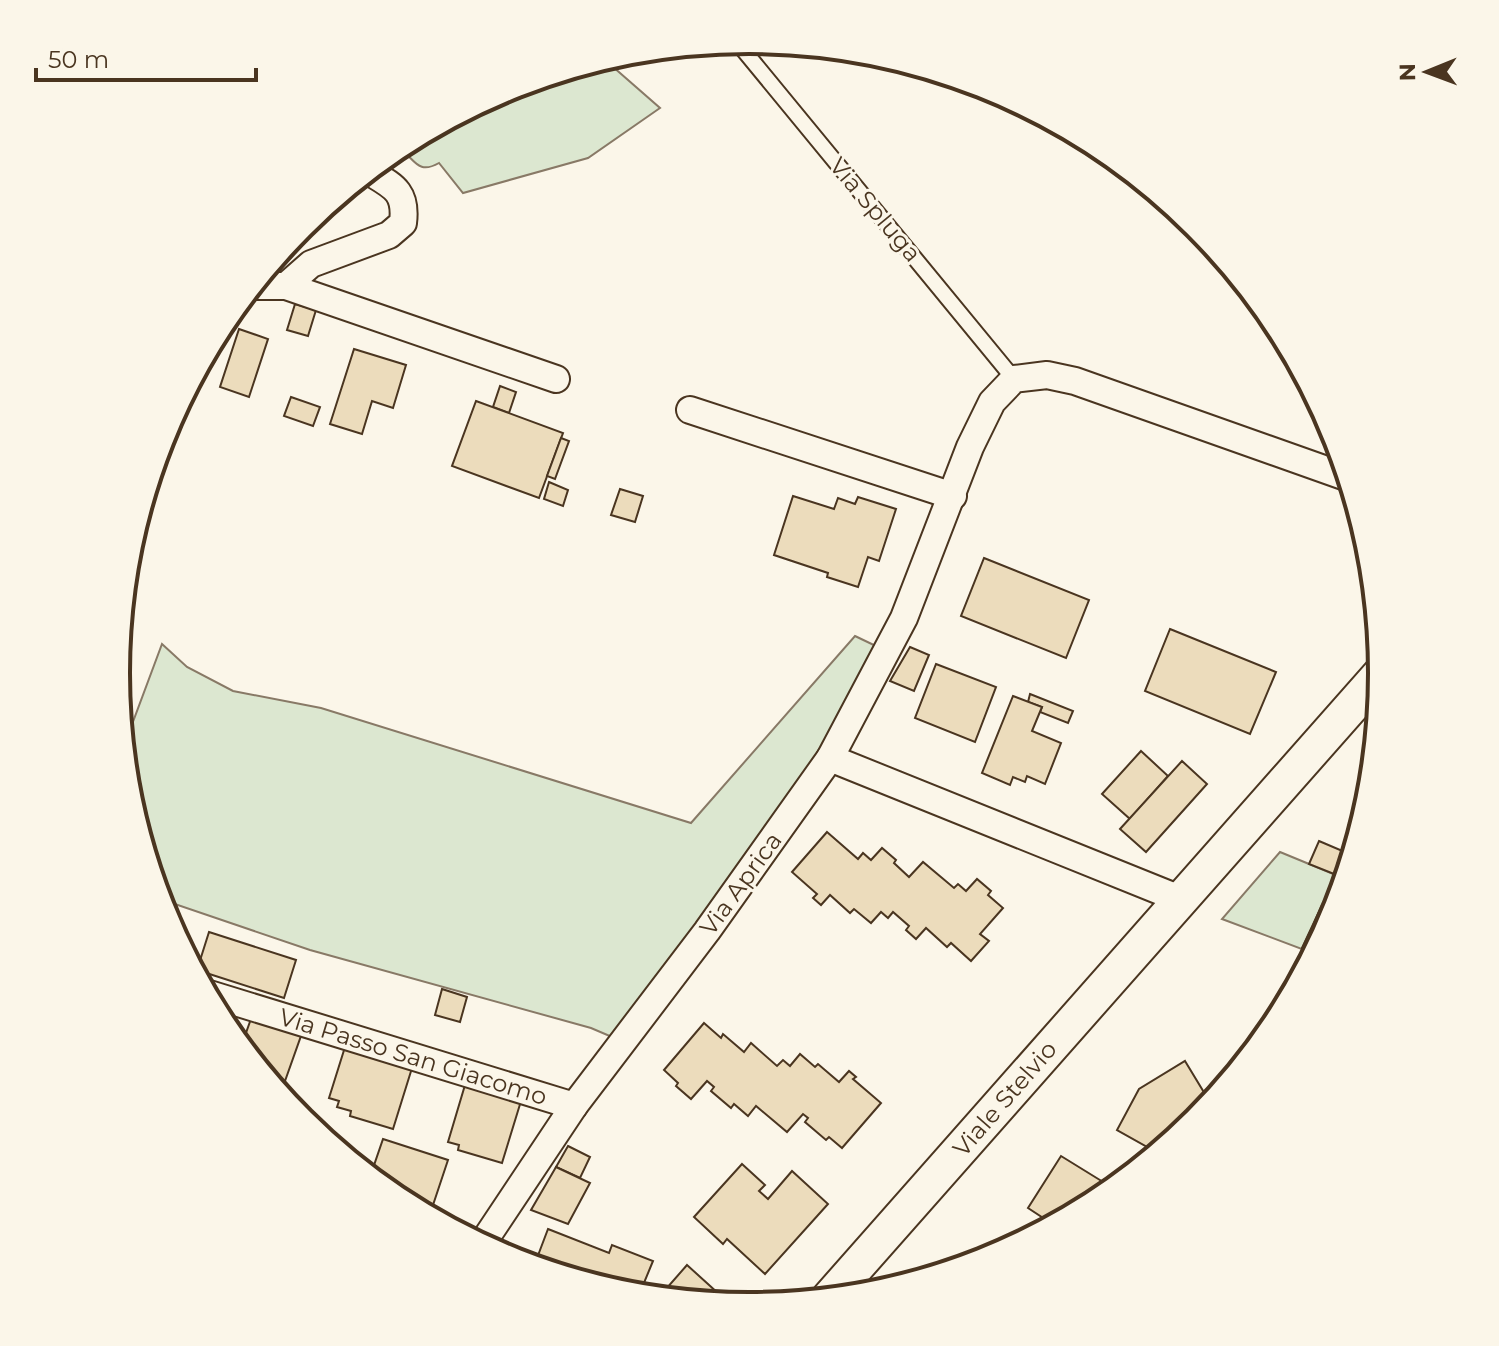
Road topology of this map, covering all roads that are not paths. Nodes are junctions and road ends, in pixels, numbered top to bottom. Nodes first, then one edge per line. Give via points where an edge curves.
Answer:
1 (746, 54) edge
2 (379, 178) edge
3 (266, 286) edge
4 (286, 286) junction
5 (556, 379) dead end
6 (1014, 379) junction
7 (690, 410) dead end
8 (1336, 473) edge
9 (953, 496) junction
10 (1368, 688) edge
11 (830, 758) junction
12 (1180, 899) junction
13 (223, 998) edge
14 (574, 1106) junction
15 (484, 1232) edge
16 (840, 1285) edge

1 - 6 lane, Via Spluga
2 - 4 street via 401,196 403,223 389,235 311,264
3 - 4 street
4 - 5 street
6 - 8 street via 1047,375 1075,381
6 - 9 street via 992,402
7 - 9 street
9 - 11 street, Via Aprica via 904,618
10 - 12 street, Viale Stelvio
11 - 12 street
11 - 14 street, Via Aprica
12 - 16 street, Viale Stelvio
13 - 14 street, Via Passo San Giacomo
14 - 15 street, Via Aprica

